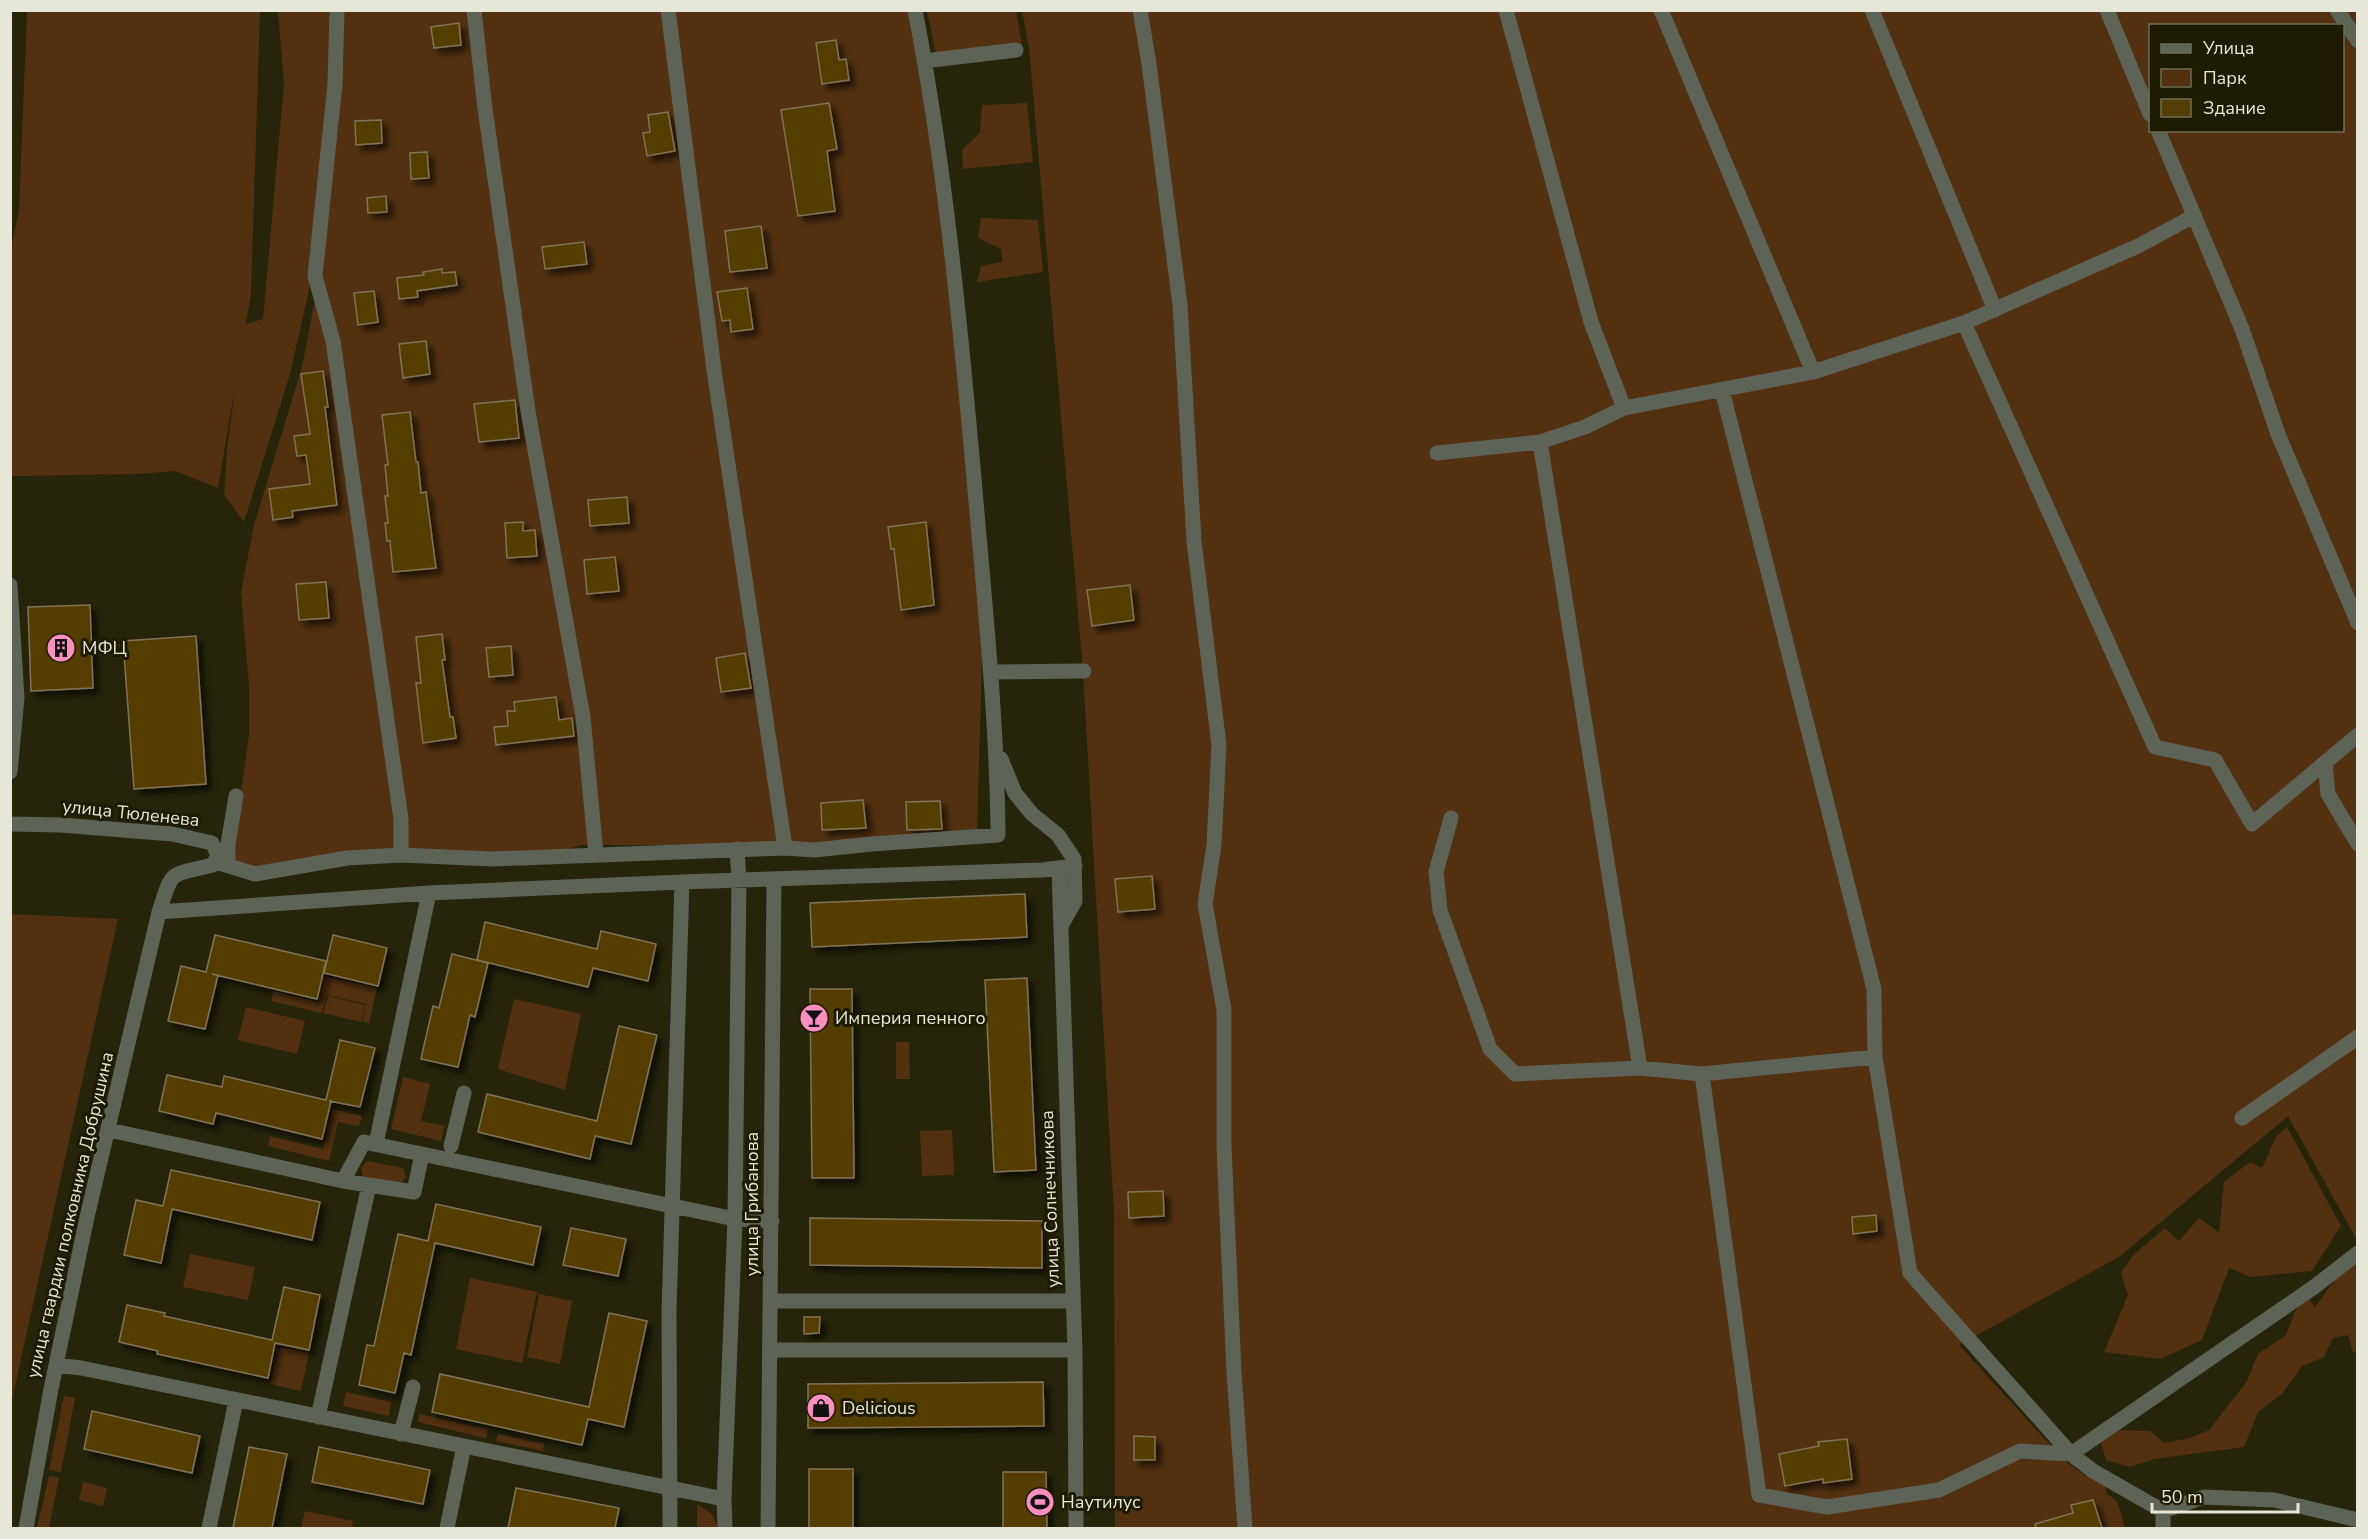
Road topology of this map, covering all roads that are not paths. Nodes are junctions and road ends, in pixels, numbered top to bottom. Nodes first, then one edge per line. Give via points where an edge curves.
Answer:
1 (337, 10) edge
2 (474, 10) edge
3 (668, 10) edge
4 (915, 10) edge
5 (1140, 10) edge
6 (1506, 10) edge
7 (1661, 10) edge
8 (1872, 10) edge
9 (2107, 10) edge
10 (2337, 10) edge
11 (2358, 41) edge
12 (1016, 50) dead end
13 (924, 61) junction
14 (2149, 109) edge
15 (2159, 132) edge
16 (2194, 216) junction
17 (1995, 310) junction
18 (1964, 323) junction
19 (1813, 372) junction
20 (1722, 390) junction
21 (1624, 408) junction
22 (1540, 442) junction
23 (1437, 453) dead end
24 (10, 585) edge
25 (2358, 622) edge
26 (1084, 671) dead end
27 (992, 672) junction
28 (2358, 735) edge
29 (997, 752) junction
30 (2325, 763) junction
31 (10, 772) edge
32 (236, 796) dead end
33 (1451, 818) dead end
34 (10, 824) edge
35 (2358, 844) edge
36 (785, 848) junction
37 (737, 849) junction
38 (596, 854) junction
39 (401, 855) junction
40 (222, 864) junction
41 (1075, 867) junction
42 (1059, 869) junction
43 (774, 879) junction
44 (739, 880) junction
45 (682, 882) junction
46 (429, 893) junction
47 (159, 912) junction
48 (1062, 924) junction
49 (2358, 1037) edge
50 (1875, 1057) junction
51 (1640, 1068) junction
52 (1702, 1074) junction
53 (464, 1093) dead end
54 (2242, 1118) dead end
55 (109, 1130) junction
56 (376, 1144) junction
57 (451, 1146) dead end
58 (422, 1154) junction
59 (343, 1181) junction
60 (369, 1185) junction
61 (672, 1207) junction
62 (735, 1219) junction
63 (772, 1221) junction
64 (2358, 1253) edge
65 (771, 1300) junction
66 (1073, 1301) junction
67 (771, 1350) junction
68 (1075, 1350) junction
69 (56, 1365) junction
70 (413, 1387) dead end
71 (236, 1401) junction
72 (318, 1417) junction
73 (401, 1434) junction
74 (464, 1446) junction
75 (2071, 1454) junction
76 (669, 1488) junction
77 (724, 1498) junction
78 (2163, 1511) junction
79 (2358, 1520) edge
80 (26, 1528) edge
81 (209, 1528) edge
82 (447, 1528) edge
83 (670, 1528) edge
84 (725, 1528) edge
85 (768, 1528) edge
86 (1076, 1528) edge
87 (1245, 1528) edge
88 (2163, 1528) edge

1 - 39 street via 335,84 315,276 333,341 401,819
2 - 38 street via 528,411 583,717
3 - 36 street via 714,370
4 - 13 street
5 - 87 street via 1180,305 1194,541 1219,745 1214,844 1205,904 1224,1010 1224,1147
6 - 21 street via 1591,322
7 - 19 street
8 - 17 street
9 - 14 street
10 - 11 street
12 - 13 street
13 - 27 street via 957,290
15 - 16 street
16 - 17 street via 2138,246
16 - 25 street via 2242,329 2278,434
17 - 18 street
18 - 19 street
18 - 30 street via 2155,747 2215,760 2252,824
19 - 20 street
20 - 21 street
20 - 50 street via 1874,989
21 - 22 street
22 - 23 street
22 - 51 street
24 - 31 street via 17,698
26 - 27 street
27 - 29 street
28 - 30 street
29 - 36 street via 998,835 814,850
29 - 41 street via 1015,793 1032,814 1058,835
30 - 35 street via 2328,794
32 - 40 street
33 - 51 street via 1436,872 1440,910 1490,1049 1515,1074
34 - 40 street, улица Тюленева via 61,825 200,839 212,843
36 - 37 street
37 - 38 street
37 - 44 street, улица Грибанова
38 - 39 street via 493,859
39 - 40 street via 347,858 255,874
40 - 47 street via 178,872 170,878
41 - 42 street
41 - 48 street via 1075,901
42 - 43 street
42 - 48 street, улица Солнечникова
43 - 44 street
43 - 63 street, улица Грибанова
44 - 45 street
44 - 62 street, улица Грибанова
45 - 46 street
45 - 61 street
46 - 47 street
46 - 56 street
47 - 55 street, улица гвардии полковника Добрушина
48 - 66 street, улица Солнечникова
49 - 54 street
50 - 52 street
50 - 75 street via 1910,1273
51 - 52 street
52 - 75 street via 1759,1495 1827,1507 1939,1490 2020,1450
53 - 57 street
55 - 59 street
55 - 69 street, улица гвардии полковника Добрушина
56 - 58 street
56 - 59 street via 363,1142
58 - 60 street via 414,1192
58 - 61 street
59 - 60 street
60 - 72 street
61 - 62 street
61 - 76 street
62 - 63 street
62 - 77 street, улица Грибанова
63 - 65 street, улица Грибанова
64 - 75 street
65 - 66 street
65 - 67 street, улица Грибанова
66 - 68 street, улица Солнечникова
67 - 68 street
67 - 85 street, улица Грибанова
68 - 86 street, улица Солнечникова
69 - 71 street
69 - 80 street, улица гвардии полковника Добрушина
70 - 73 street
71 - 72 street
71 - 81 street
72 - 73 street
73 - 74 street
74 - 76 street
74 - 82 street
75 - 78 street
76 - 77 street
76 - 83 street
77 - 84 street, улица Грибанова
78 - 79 street via 2204,1497 2274,1500
78 - 88 street

